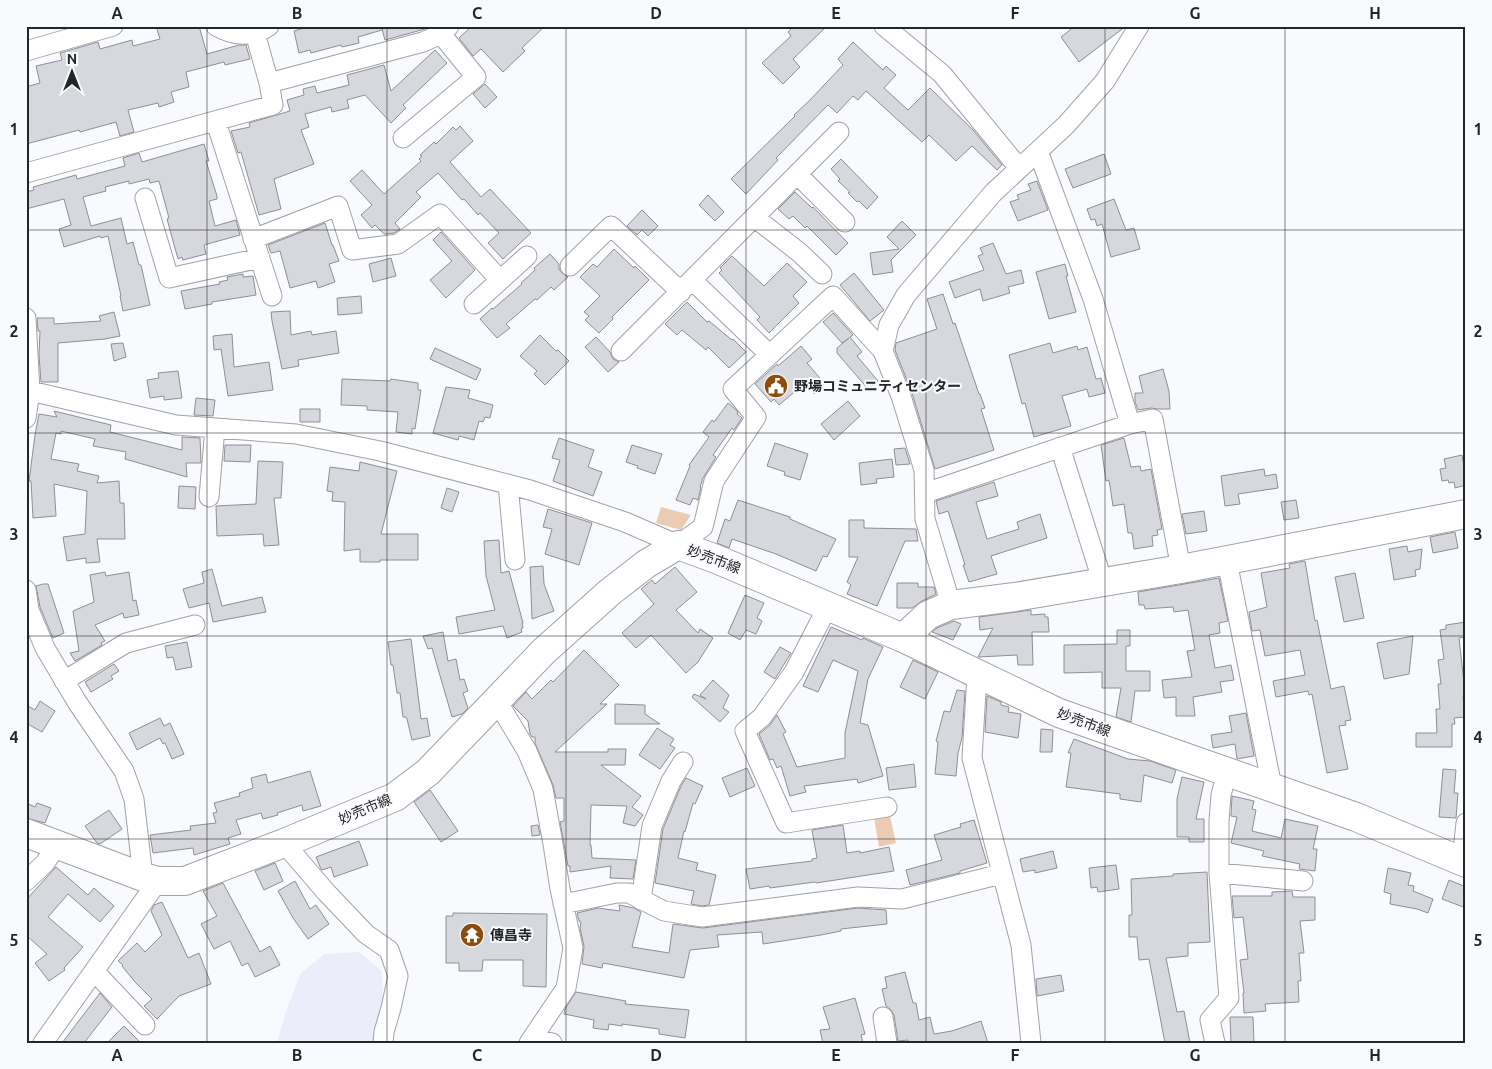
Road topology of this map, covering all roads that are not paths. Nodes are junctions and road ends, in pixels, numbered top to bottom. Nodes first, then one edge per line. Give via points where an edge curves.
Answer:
1 (113, 26) edge
2 (216, 26) edge
3 (884, 26) edge
4 (1139, 26) edge
5 (262, 30) edge
6 (445, 30) edge
7 (26, 51) edge
8 (270, 82) junction
9 (216, 122) junction
10 (839, 132) dead end
11 (403, 138) dead end
12 (1038, 151) junction
13 (1019, 168) junction
14 (26, 172) edge
15 (797, 174) junction
16 (145, 198) dead end
17 (754, 217) junction
18 (845, 222) dead end
19 (254, 239) junction
20 (527, 256) dead end
21 (260, 258) junction
22 (570, 266) dead end
23 (822, 274) dead end
24 (500, 280) junction
25 (686, 286) junction
26 (272, 296) dead end
27 (474, 304) dead end
28 (26, 318) edge
29 (621, 351) dead end
30 (883, 351) junction
31 (770, 355) junction
32 (28, 391) edge
33 (26, 418) edge
34 (1130, 424) junction
35 (215, 428) junction
36 (1060, 447) junction
37 (508, 484) junction
38 (925, 493) junction
39 (209, 497) dead end
40 (1465, 518) edge
41 (678, 545) junction
42 (515, 560) dead end
43 (1226, 560) junction
44 (1181, 569) junction
45 (1103, 583) junction
46 (26, 590) edge
47 (951, 605) junction
48 (828, 606) junction
49 (195, 625) dead end
50 (903, 638) junction
51 (977, 675) junction
52 (64, 681) junction
53 (497, 701) junction
54 (683, 762) dead end
55 (1227, 772) junction
56 (1272, 788) junction
57 (887, 807) dead end
58 (1466, 823) edge
59 (26, 833) edge
60 (284, 843) junction
61 (57, 844) junction
62 (1464, 862) edge
63 (1219, 873) junction
64 (1001, 874) junction
65 (150, 879) junction
66 (26, 881) edge
67 (1303, 881) dead end
68 (641, 900) junction
69 (564, 904) junction
70 (94, 971) junction
71 (883, 1017) dead end
72 (145, 1025) dead end
73 (530, 1041) edge
74 (43, 1043) edge
75 (383, 1043) edge
76 (552, 1043) edge
77 (887, 1043) edge
78 (1031, 1043) edge
79 (1215, 1043) edge

1 - 7 street
2 - 5 street via 245,35
3 - 13 street via 942,74
4 - 12 street via 1104,82
5 - 8 street
6 - 8 street via 423,42
6 - 11 street via 476,77
8 - 9 street via 273,105
9 - 14 street
9 - 19 street
10 - 15 street
12 - 13 street
12 - 34 street via 1092,299
13 - 30 street via 993,193 906,295 889,325
15 - 17 street
15 - 18 street
16 - 21 street via 169,278
17 - 23 street
17 - 25 street
19 - 21 street
19 - 24 street via 338,206 352,250 398,244 440,214
20 - 24 street
21 - 26 street
22 - 25 street via 611,226
24 - 27 street
25 - 29 street
25 - 31 street
28 - 32 street
30 - 31 street via 833,296
30 - 38 street via 924,470
31 - 41 street via 733,389 756,417 714,481 703,527
32 - 33 street
32 - 35 street via 176,425
34 - 36 street
34 - 44 street via 1153,419
35 - 37 street via 296,434 380,451
35 - 39 street
36 - 38 street
36 - 45 street
37 - 41 street via 626,522
37 - 42 street
38 - 47 street via 925,519
40 - 43 main road
41 - 48 main road, 妙売市線
41 - 53 main road, 妙売市線 via 646,564 610,592 544,651
43 - 44 main road
43 - 56 street
44 - 45 main road
45 - 47 main road
46 - 52 street via 29,610
47 - 50 main road via 928,615
48 - 50 main road, 妙売市線
48 - 57 street via 794,672 762,717 745,732 786,822
49 - 52 street via 126,643
50 - 51 main road, 妙売市線
51 - 55 main road, 妙売市線 via 1059,713
51 - 64 street via 972,758
52 - 65 street via 124,771 134,799
53 - 60 main road, 妙売市線 via 428,772 395,797
53 - 69 street via 527,751 543,789
54 - 68 street via 671,781 652,826
55 - 56 main road, 妙売市線
55 - 63 street via 1219,821
56 - 62 main road, 妙売市線
58 - 62 street
59 - 61 main road, 妙売市線
60 - 65 main road, 妙売市線 via 184,881
60 - 75 street via 366,934 389,950 398,976
61 - 65 main road, 妙売市線
61 - 66 street via 45,863
63 - 67 street
63 - 79 street via 1228,998 1210,1020
64 - 68 street via 902,899 858,896 702,917 664,911
64 - 78 street via 1021,945
65 - 70 street
68 - 69 street via 629,893 617,893
69 - 73 street via 573,948 566,988
70 - 72 street
70 - 74 street
71 - 77 street
73 - 76 street

